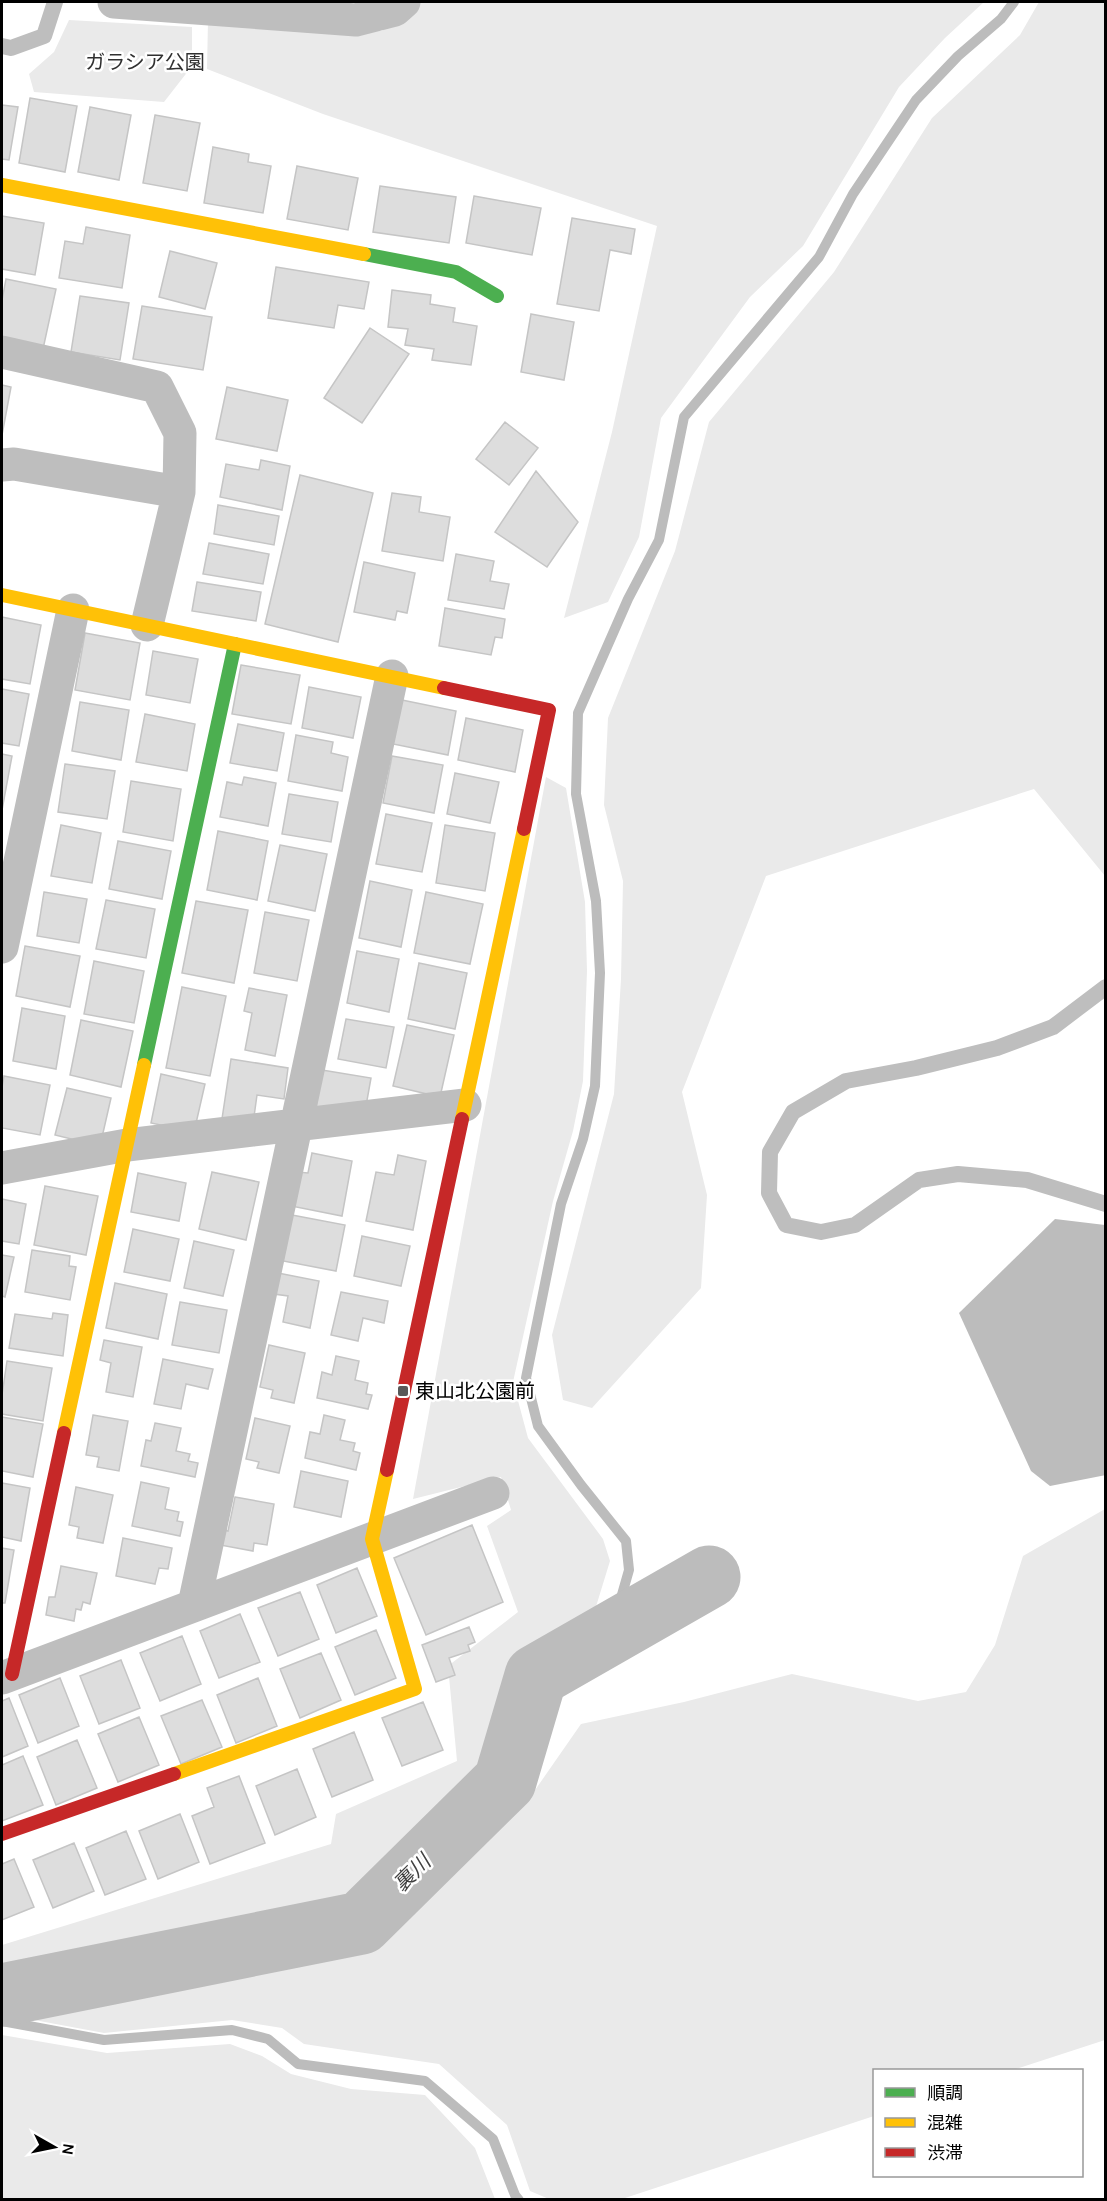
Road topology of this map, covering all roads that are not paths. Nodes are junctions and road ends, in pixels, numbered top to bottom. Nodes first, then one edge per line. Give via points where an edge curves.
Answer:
1 (55, 2) edge
2 (114, 2) edge
3 (404, 2) edge
4 (2, 46) edge
5 (2, 185) edge
6 (497, 296) dead end
7 (2, 352) edge
8 (2, 465) edge
9 (179, 492) junction
10 (2, 595) edge
11 (73, 610) junction
12 (147, 625) junction
13 (235, 644) junction
14 (392, 676) junction
15 (2, 947) edge
16 (1106, 987) edge
17 (465, 1105) junction
18 (297, 1125) junction
19 (127, 1145) junction
20 (2, 1168) edge
21 (1106, 1204) edge
22 (493, 1493) dead end
23 (372, 1539) junction
24 (194, 1605) junction
25 (7, 1676) edge
26 (2, 1834) edge

1 - 4 lane via 44,36 11,48
2 - 3 street via 356,20 395,10
5 - 6 street via 456,272
7 - 9 street via 157,387 180,433
8 - 9 street
9 - 12 street
10 - 11 street
11 - 12 street
11 - 15 street
12 - 13 street
13 - 14 street
13 - 19 street
14 - 17 street via 549,710
14 - 18 street
16 - 21 lane via 1053,1027 997,1048 846,1081 793,1112 770,1152 769,1193 786,1225 821,1232 855,1226 919,1180 958,1174 1028,1180
17 - 18 street
17 - 23 street
18 - 19 street
18 - 24 street
19 - 20 street
19 - 25 street
22 - 23 street
23 - 24 street
23 - 26 street via 416,1689
24 - 25 street

